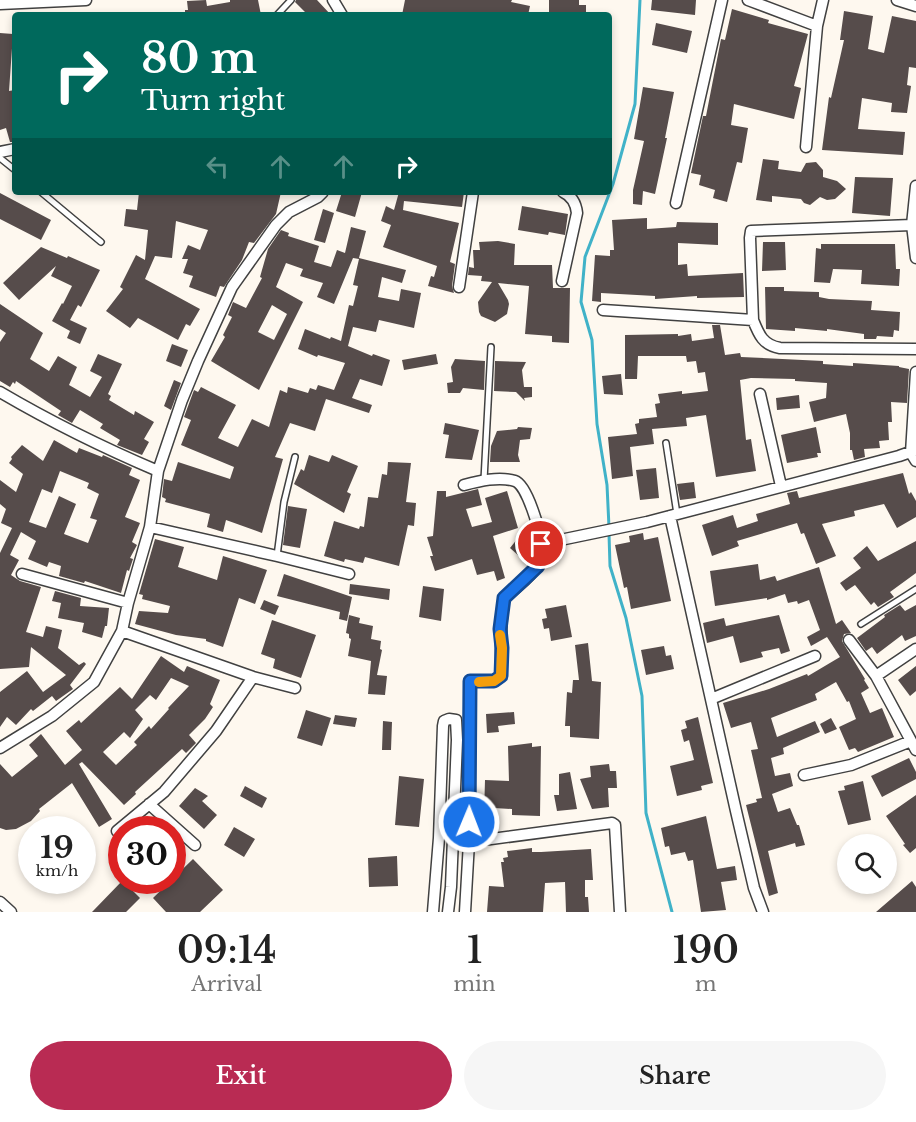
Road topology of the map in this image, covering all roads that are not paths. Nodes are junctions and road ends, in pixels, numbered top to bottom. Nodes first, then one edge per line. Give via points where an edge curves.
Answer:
1 (78, 0) edge
2 (86, 0) edge
3 (291, 0) edge
4 (722, 0) edge
5 (748, 0) edge
6 (823, 0) edge
7 (897, 0) edge
8 (0, 4) edge
9 (916, 6) edge
10 (280, 12) edge
11 (817, 26) junction
12 (806, 147) dead end
13 (0, 158) edge
14 (12, 168) edge
15 (916, 186) edge
16 (45, 195) edge
17 (320, 195) edge
18 (473, 195) edge
19 (567, 195) edge
20 (676, 204) dead end
21 (912, 225) junction
22 (101, 242) dead end
23 (916, 258) edge
24 (562, 281) dead end
25 (459, 287) dead end
26 (603, 310) dead end
27 (753, 320) junction
28 (491, 347) dead end
29 (916, 349) edge
30 (916, 372) edge
31 (0, 392) edge
32 (760, 394) dead end
33 (666, 443) dead end
34 (915, 455) edge
35 (295, 457) dead end
36 (158, 471) junction
37 (484, 480) junction
38 (464, 485) dead end
39 (781, 486) junction
40 (674, 515) junction
41 (150, 527) junction
42 (541, 544) junction
43 (277, 556) junction
44 (22, 574) dead end
45 (349, 574) dead end
46 (916, 589) edge
47 (128, 603) junction
48 (861, 624) dead end
49 (122, 631) junction
50 (849, 640) dead end
51 (916, 650) edge
52 (815, 656) dead end
53 (253, 676) junction
54 (876, 676) junction
55 (296, 688) dead end
56 (711, 699) junction
57 (914, 746) edge
58 (0, 748) edge
59 (804, 775) dead end
60 (149, 804) junction
61 (135, 816) edge
62 (469, 842) junction
63 (195, 845) dead end
64 (0, 902) edge
65 (11, 912) edge
66 (433, 912) edge
67 (448, 912) edge
68 (465, 912) edge
69 (620, 912) edge
70 (763, 912) edge

1 - 2 street
1 - 8 street
3 - 10 lane
4 - 20 street
5 - 11 street
6 - 11 street
7 - 9 street
11 - 12 street
13 - 14 lane
15 - 21 street
16 - 22 lane
17 - 36 street via 289,212 276,225 232,287 190,381
18 - 25 street
19 - 24 street via 577,213
21 - 23 street
21 - 27 street via 751,231
26 - 27 street
27 - 29 street via 763,342 780,348
28 - 37 lane
30 - 34 street
31 - 36 street
32 - 39 street
33 - 40 lane
34 - 39 street
35 - 43 lane
36 - 41 street
37 - 38 street
37 - 42 street via 515,481 524,487
39 - 40 street
40 - 42 street
40 - 56 street
41 - 43 street
41 - 47 street
42 - 62 street via 538,566 504,598 501,676 494,681 470,681
43 - 45 street
44 - 47 street
46 - 48 lane
47 - 49 street
49 - 53 street
49 - 58 street via 94,682 52,716
50 - 54 street
51 - 54 street
52 - 56 street
53 - 55 street
53 - 60 street via 216,730 164,792
54 - 57 street
56 - 70 street via 754,888
57 - 59 street
60 - 61 street
60 - 63 street
62 - 68 street
62 - 69 street via 612,823
64 - 65 street
66 - 67 street via 443,726 444,721 453,719 457,740

